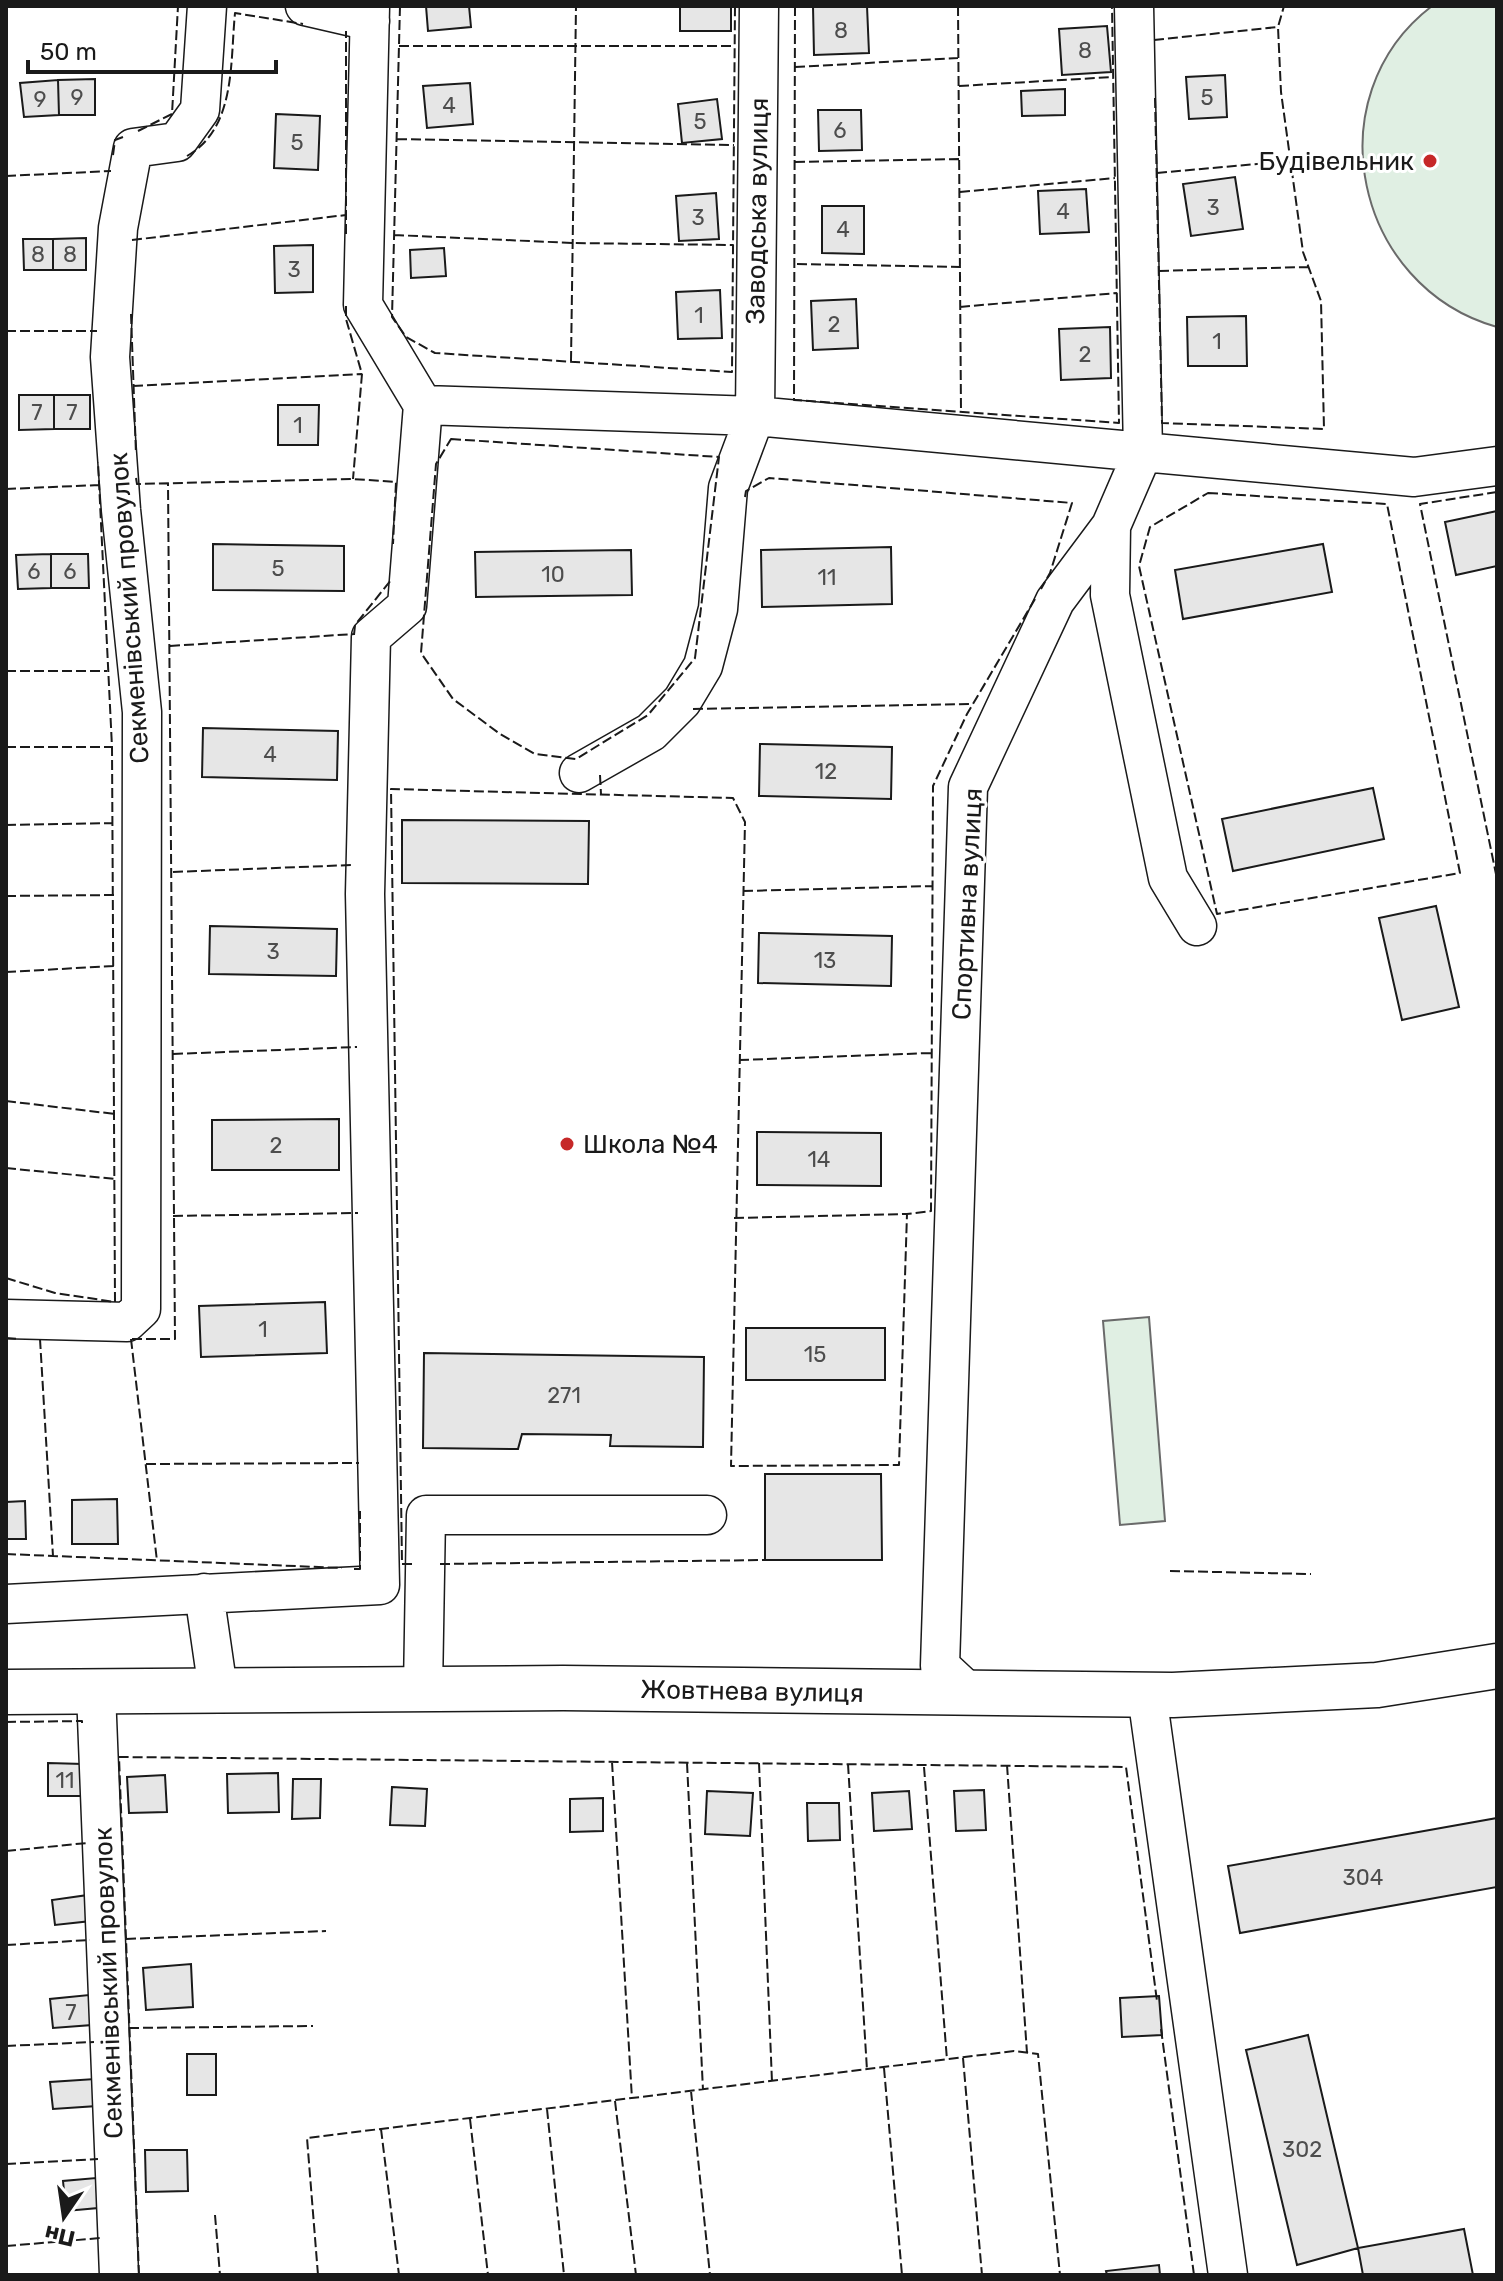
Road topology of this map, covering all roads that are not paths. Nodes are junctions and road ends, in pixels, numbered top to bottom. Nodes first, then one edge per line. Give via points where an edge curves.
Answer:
1 (207, 6) edge
2 (305, 6) edge
3 (759, 6) edge
4 (1134, 6) edge
5 (370, 13) edge
6 (423, 405) junction
7 (755, 416) junction
8 (1143, 452) junction
9 (1497, 466) edge
10 (1111, 526) junction
11 (579, 773) dead end
12 (1197, 926) dead end
13 (6, 1319) edge
14 (707, 1515) dead end
15 (204, 1593) junction
16 (6, 1604) edge
17 (1497, 1666) edge
18 (423, 1689) junction
19 (218, 1690) junction
20 (6, 1692) edge
21 (96, 1692) junction
22 (970, 1694) junction
23 (1147, 1695) junction
24 (119, 2275) edge
25 (1228, 2275) edge

1 - 13 street, Секменівський провулок via 200,110 177,142 133,148 118,228 110,357 142,712 141,1309 127,1322
2 - 5 street
3 - 7 street, Заводська вулиця
4 - 8 street
5 - 6 street via 363,305
6 - 7 street
6 - 15 street via 407,606 371,637 365,894 380,1585
7 - 8 street
7 - 11 street, Заводська вулиця via 728,488 718,609 703,666 682,701 651,732
8 - 9 street via 1414,477
8 - 10 street, Спортивна вулиця
10 - 12 street via 1110,595 1168,878
10 - 22 street, Спортивна вулиця via 1055,601 968,787 940,1666
14 - 18 street via 426,1515
15 - 16 street
15 - 19 street
17 - 23 main road, Жовтнева вулиця via 1377,1685
18 - 19 main road, Жовтнева вулиця
18 - 22 main road, Жовтнева вулиця
19 - 21 main road, Жовтнева вулиця
20 - 21 main road, Жовтнева вулиця
21 - 24 street, Секменівський провулок
22 - 23 main road, Жовтнева вулиця
23 - 25 street

